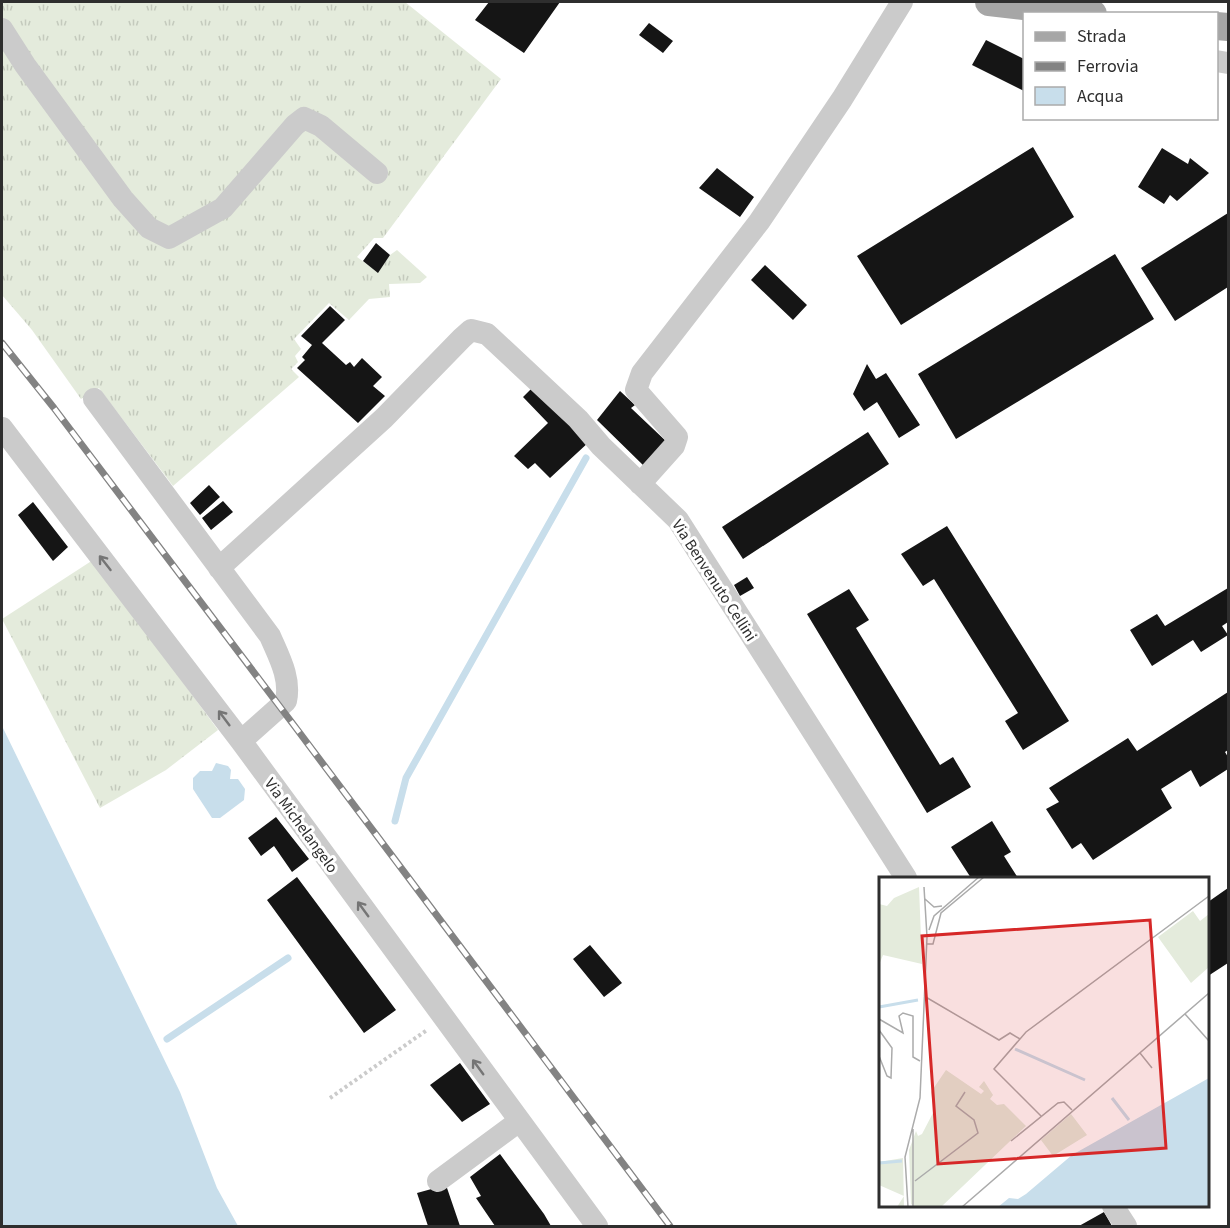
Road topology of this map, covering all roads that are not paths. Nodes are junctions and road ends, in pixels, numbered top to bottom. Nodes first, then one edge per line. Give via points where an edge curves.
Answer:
1 (902, 2) edge
2 (989, 2) edge
3 (1076, 12) edge
4 (2, 29) edge
5 (376, 173) dead end
6 (94, 399) dead end
7 (2, 428) edge
8 (640, 484) junction
9 (219, 568) junction
10 (241, 741) junction
11 (905, 877) edge
12 (515, 1118) junction
13 (438, 1181) dead end
14 (1114, 1207) edge
15 (597, 1227) edge
16 (1126, 1227) edge

1 - 8 street via 759,222 642,373 636,390 677,437 674,446
2 - 3 main road
4 - 5 street via 123,199 149,228 169,238 223,208 304,118 321,126
6 - 9 street
10 -> 7 street, Via Michelangelo
8 - 9 street, Via Benvenuto Cellini via 578,419 487,334 471,330 384,418
8 - 11 street, Via Benvenuto Cellini via 678,520
9 - 10 street via 270,636 284,667 288,692 286,701
12 -> 10 street, Via Michelangelo
12 - 13 street
12 - 15 street, Via Michelangelo
14 - 16 street

